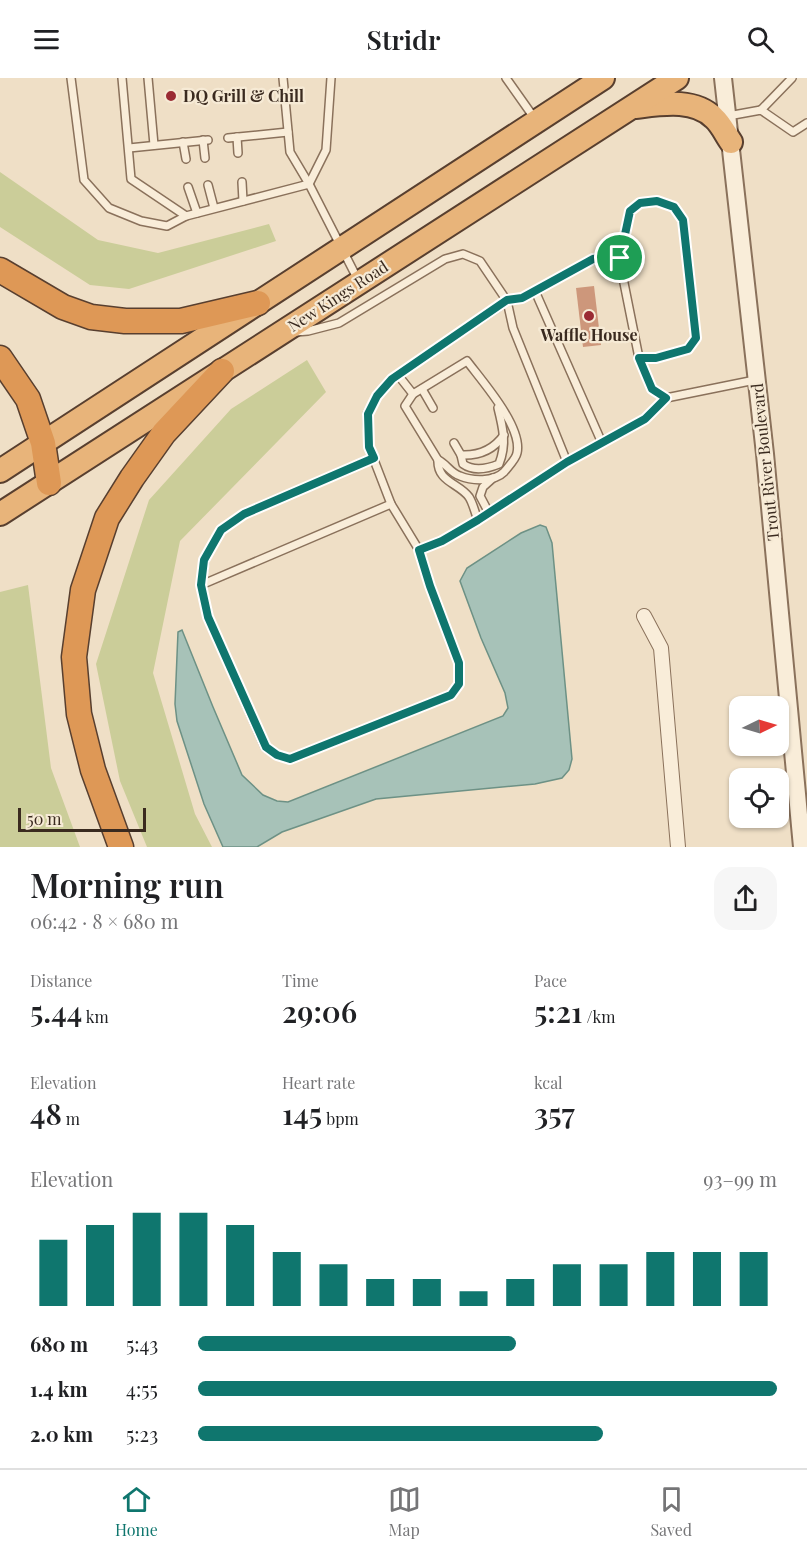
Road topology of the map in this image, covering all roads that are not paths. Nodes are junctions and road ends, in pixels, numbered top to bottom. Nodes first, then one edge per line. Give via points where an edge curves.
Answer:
1 (71, 78) edge
2 (122, 78) edge
3 (148, 78) edge
4 (283, 78) edge
5 (331, 78) edge
6 (506, 78) edge
7 (603, 78) edge
8 (677, 78) edge
9 (723, 78) edge
10 (792, 78) edge
11 (631, 108) junction
12 (761, 110) junction
13 (728, 116) junction
14 (536, 121) junction
15 (807, 123) edge
16 (288, 132) junction
17 (228, 138) dead end
18 (237, 138) junction
19 (183, 142) junction
20 (730, 142) junction
21 (154, 145) junction
22 (129, 148) junction
23 (238, 153) dead end
24 (205, 158) dead end
25 (186, 159) dead end
26 (242, 182) dead end
27 (309, 184) junction
28 (208, 185) dead end
29 (188, 186) dead end
30 (243, 201) junction
31 (214, 208) junction
32 (197, 213) junction
33 (186, 216) junction
34 (343, 249) junction
35 (620, 258) junction
36 (0, 270) edge
37 (359, 282) junction
38 (535, 291) junction
39 (507, 300) junction
40 (258, 303) junction
41 (281, 333) junction
42 (0, 358) edge
43 (639, 358) junction
44 (222, 371) junction
45 (398, 375) junction
46 (757, 380) junction
47 (422, 389) junction
48 (413, 394) junction
49 (666, 398) junction
50 (496, 400) junction
51 (433, 408) dead end
52 (504, 435) junction
53 (43, 443) junction
54 (454, 443) dead end
55 (602, 443) junction
56 (461, 455) junction
57 (374, 458) junction
58 (438, 460) junction
59 (567, 462) junction
60 (0, 471) edge
61 (493, 478) junction
62 (49, 483) junction
63 (391, 504) junction
64 (489, 513) junction
65 (0, 514) edge
66 (478, 520) junction
67 (419, 550) junction
68 (201, 585) junction
69 (644, 616) dead end
70 (121, 847) edge
71 (678, 847) edge
72 (802, 847) edge

1 - 33 lane via 84,180 109,208 141,221 167,226
2 - 22 lane
3 - 21 lane
4 - 16 lane
5 - 27 lane via 326,150
6 - 14 lane
7 - 14 highway
8 - 11 highway, New Kings Road
9 - 13 street, Trout River Boulevard
10 - 12 lane
11 - 20 highway via 694,106 714,118
11 - 37 highway, New Kings Road
12 - 13 lane
12 - 15 lane via 793,132
13 - 20 street, Trout River Boulevard
14 - 34 highway
16 - 18 lane
16 - 27 lane via 290,153
17 - 18 lane
18 - 23 lane
19 - 21 lane
19 - 24 lane via 205,140
19 - 25 lane
20 - 46 street, Trout River Boulevard
21 - 22 lane
22 - 33 lane via 132,179
26 - 30 lane
27 - 30 lane
27 - 34 lane
28 - 31 lane
29 - 32 lane
30 - 31 lane
31 - 32 lane
32 - 33 lane
34 - 37 lane
34 - 40 highway
35 - 38 lane via 593,259
35 - 43 lane
35 - 43 lane via 630,211 640,203 657,201 674,207 683,220 696,338 688,349 656,358
36 - 40 highway via 63,307 91,317 181,321
37 - 41 highway, New Kings Road
38 - 39 lane
38 - 55 lane
39 - 41 lane via 480,261 463,254 445,258 339,323
39 - 45 lane
39 - 59 lane via 513,328
40 - 53 highway
41 - 44 highway, New Kings Road
42 - 53 highway via 28,399
43 - 49 lane via 652,389
44 - 62 highway, New Kings Road
44 - 70 highway via 164,433 132,478 107,518 82,590 74,657 79,714 93,770
45 - 48 lane
45 - 57 lane via 377,396 368,414 369,447
46 - 49 lane
46 - 72 street, Trout River Boulevard
47 - 48 lane
47 - 50 lane via 467,361
47 - 51 lane
48 - 58 lane via 405,406
49 - 55 lane via 645,419
50 - 52 lane
50 - 61 lane via 511,424 517,454
52 - 56 lane via 497,445 484,452
52 - 56 lane via 499,464 469,469
53 - 60 highway
53 - 62 highway
54 - 56 lane
55 - 59 lane
57 - 63 lane
57 - 68 lane via 244,514 221,530 204,560
58 - 61 lane via 458,476
58 - 66 lane via 448,482 469,497
59 - 64 lane
61 - 64 lane via 480,496
62 - 65 highway, New Kings Road
63 - 67 lane
63 - 68 lane
64 - 66 lane
66 - 67 lane
67 - 68 lane via 459,663 459,684 451,695 290,759 266,747 208,617
69 - 71 street via 661,648

